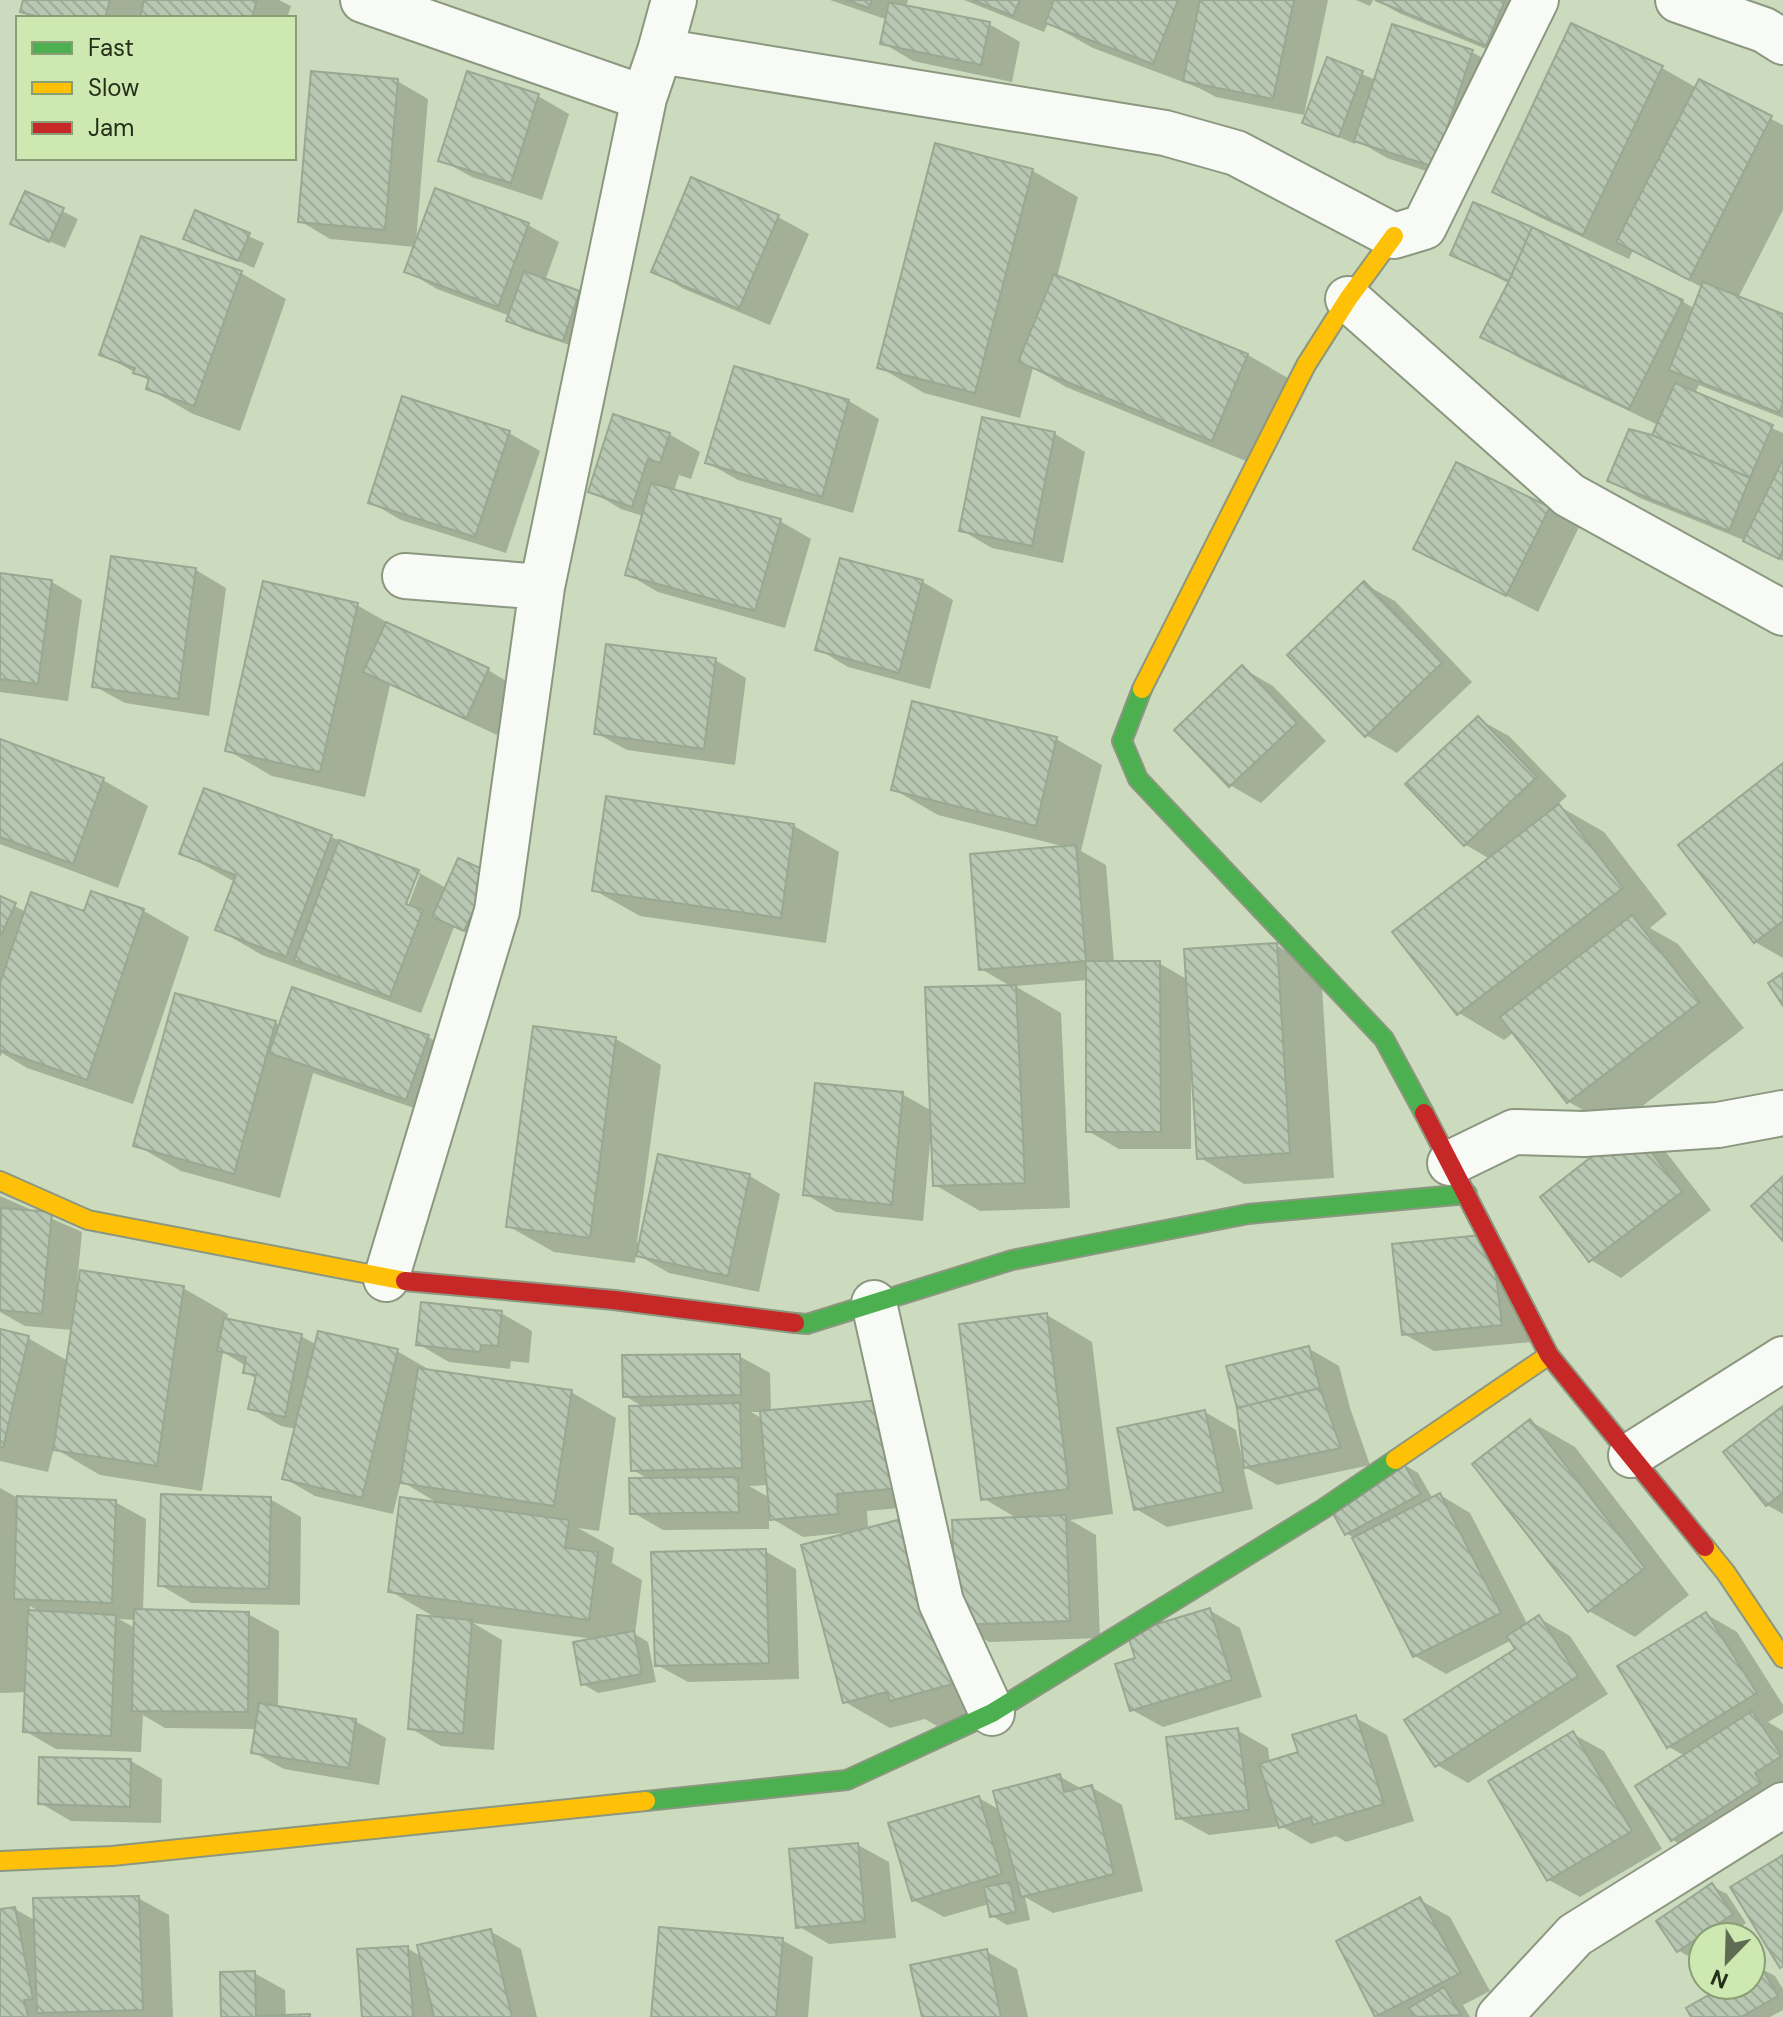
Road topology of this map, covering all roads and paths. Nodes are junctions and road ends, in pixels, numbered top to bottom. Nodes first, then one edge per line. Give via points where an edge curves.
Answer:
1 (363, 0) edge
2 (674, 0) edge
3 (1536, 0) edge
4 (1678, 0) edge
5 (1783, 42) edge
6 (660, 51) junction
7 (644, 98) junction
8 (1394, 236) junction
9 (1348, 299) junction
10 (405, 576) dead end
11 (542, 587) junction
12 (1783, 613) edge
13 (1783, 1113) edge
14 (1458, 1178) junction
15 (0, 1181) edge
16 (386, 1279) junction
17 (874, 1303) junction
18 (1549, 1355) junction
19 (1783, 1359) edge
20 (1631, 1455) junction
21 (1783, 1658) edge
22 (992, 1713) junction
23 (1783, 1805) edge
24 (0, 1861) edge
25 (1499, 2017) edge

1 - 7 street
2 - 6 street
3 - 8 street via 1424,227
4 - 5 street via 1764,30
6 - 7 street
6 - 8 street via 1165,133 1236,153
7 - 11 street
8 - 9 street
9 - 12 street via 1569,495
9 - 14 street via 1306,365 1146,680 1122,741 1138,779 1384,1039
10 - 11 street
11 - 16 street via 497,911
13 - 14 street via 1718,1125 1514,1132
14 - 17 street via 1012,1260
14 - 18 street
15 - 16 street via 88,1220
16 - 17 street via 807,1324
17 - 22 street via 941,1602
18 - 20 street
18 - 22 street via 1323,1509
19 - 20 street
20 - 21 street via 1726,1573
22 - 24 street via 847,1780 112,1856
23 - 25 street via 1575,1935

